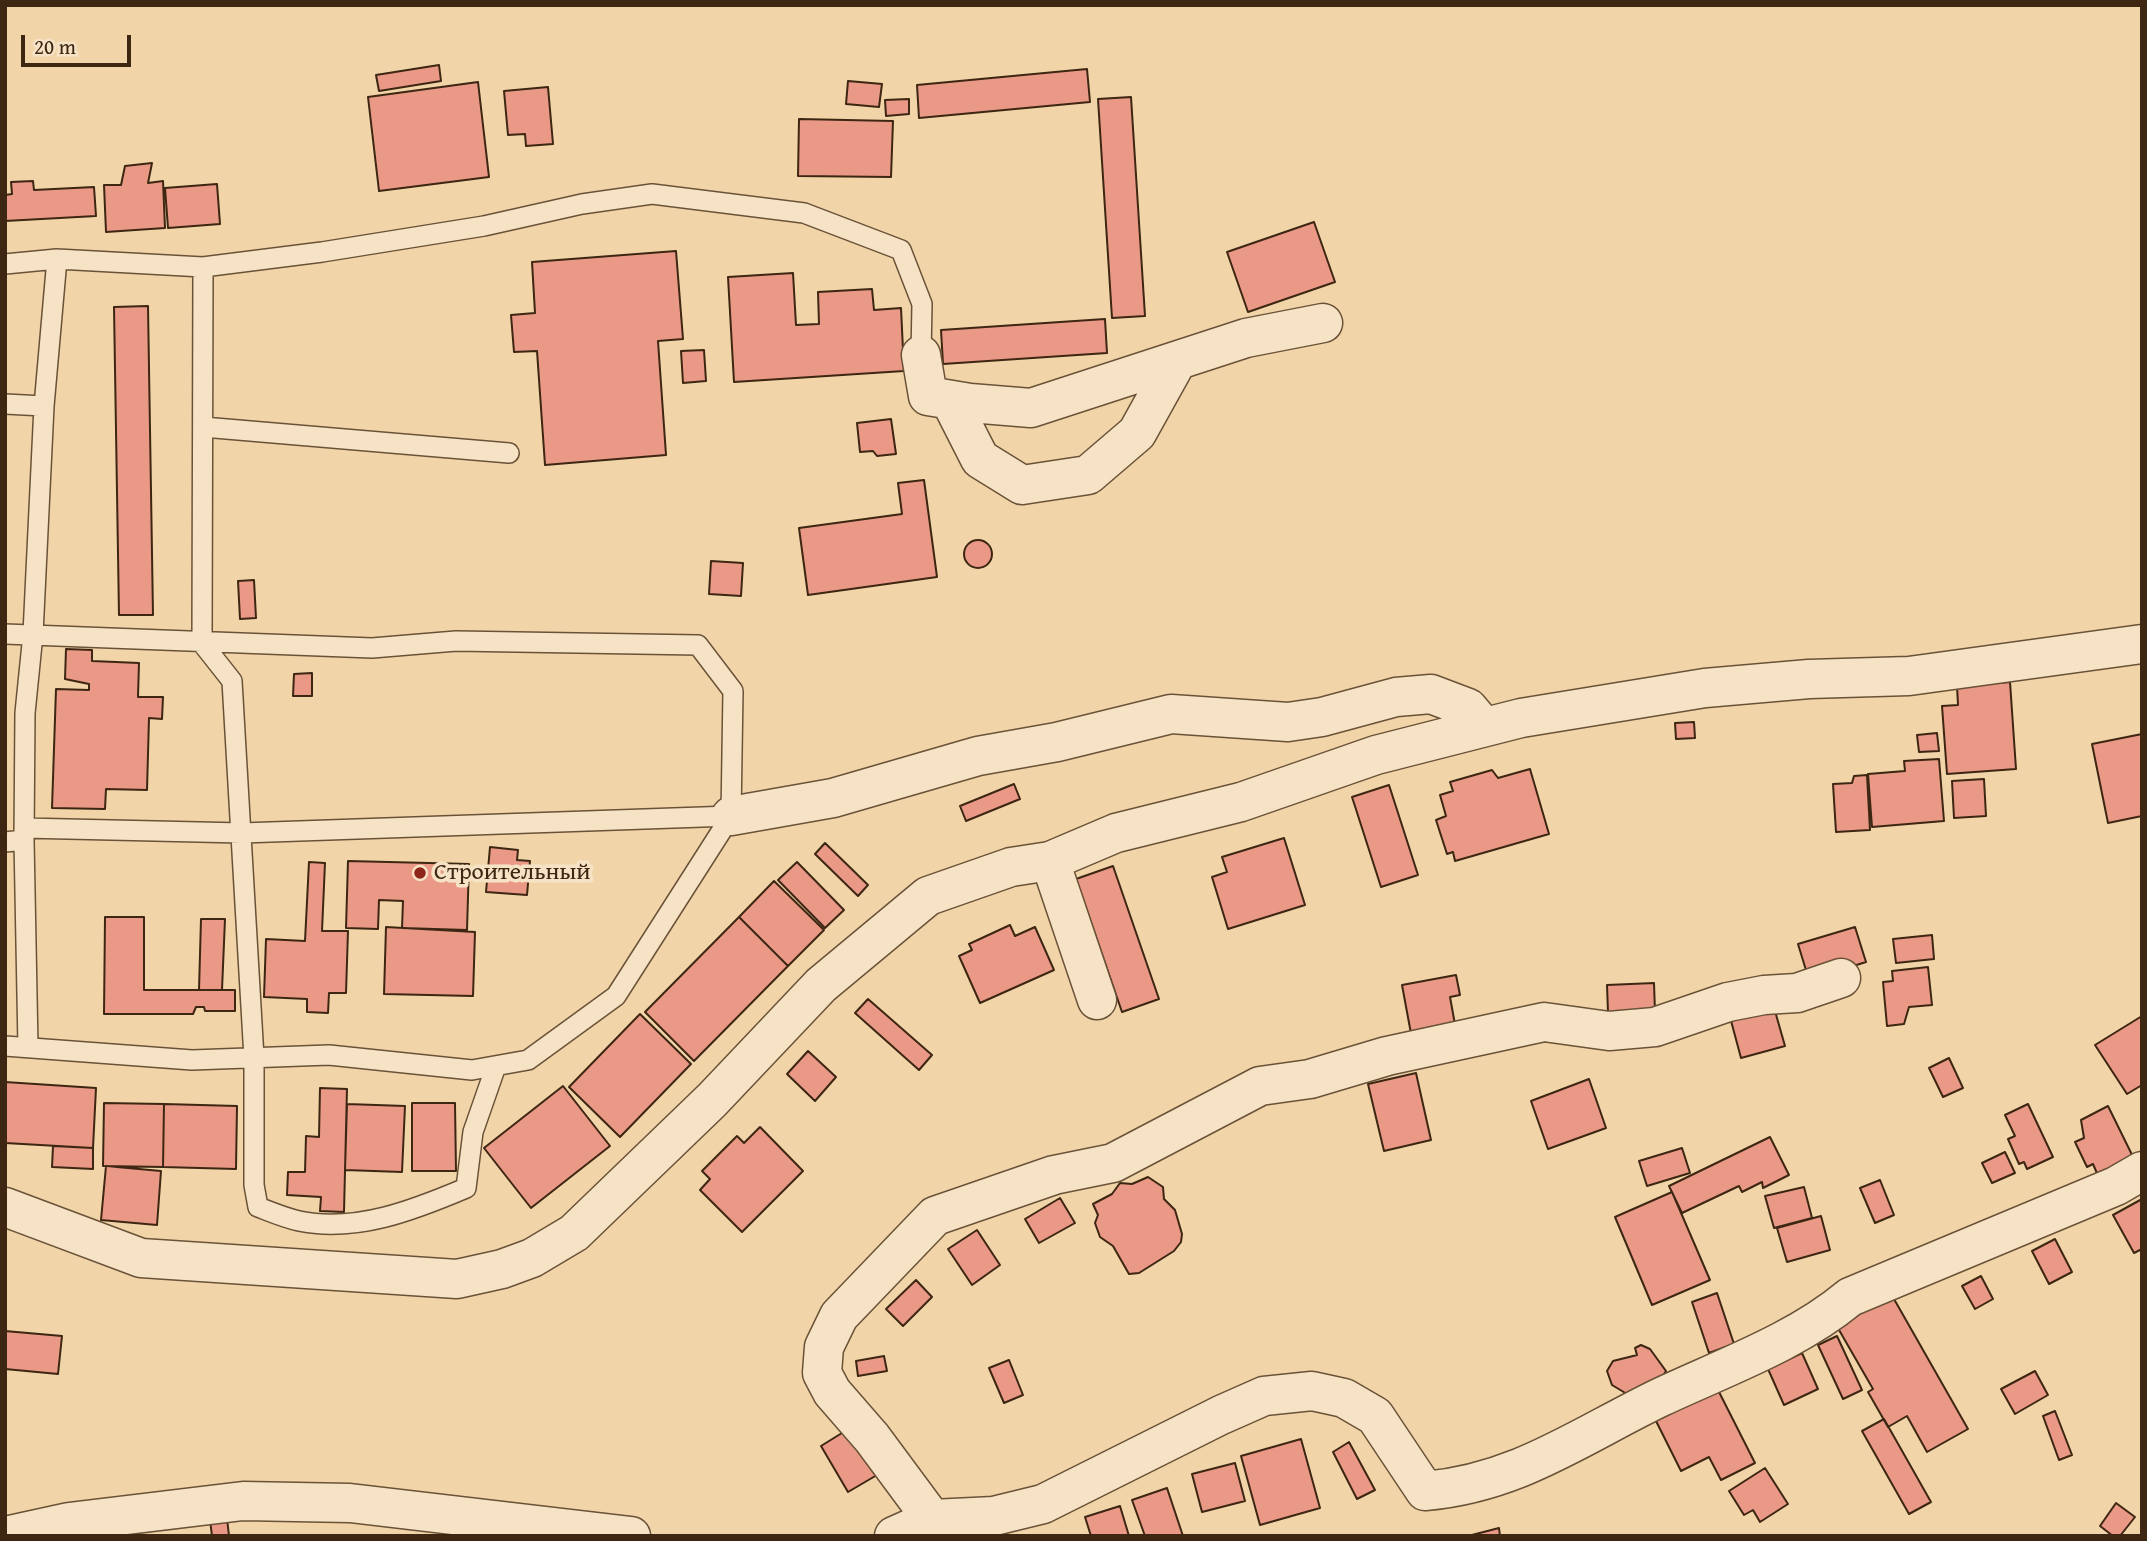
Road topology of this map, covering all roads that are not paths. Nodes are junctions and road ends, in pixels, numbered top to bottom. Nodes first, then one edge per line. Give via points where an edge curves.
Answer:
1 (57, 259) junction
2 (5, 264) edge
3 (203, 267) junction
4 (1323, 323) dead end
5 (921, 355) joint
6 (1177, 361) junction
7 (950, 400) junction
8 (5, 404) edge
9 (44, 406) junction
10 (203, 427) junction
11 (509, 453) dead end
12 (5, 634) edge
13 (33, 634) junction
14 (202, 643) junction
15 (2142, 644) edge
16 (1484, 727) junction
17 (731, 816) junction
18 (242, 833) junction
19 (18, 837) edge
20 (1050, 861) junction
21 (1841, 978) dead end
22 (1097, 1000) dead end
23 (5, 1046) edge
24 (28, 1047) junction
25 (254, 1058) junction
26 (496, 1066) junction
27 (2142, 1171) edge
28 (5, 1207) edge
29 (932, 1520) junction
30 (453, 1525) edge
31 (5, 1536) edge
32 (631, 1536) edge
33 (894, 1536) edge

1 - 2 lane
1 - 3 lane
1 - 9 lane
3 - 5 lane via 484,226 652,194 804,213 901,250 922,304
3 - 10 lane
4 - 6 street via 1246,338
5 - 7 street via 928,396
6 - 7 street via 1031,408
6 - 7 street via 1138,433 1088,475 1022,485 979,459
8 - 9 lane
9 - 13 lane
10 - 11 lane
10 - 14 lane
12 - 13 lane
13 - 14 lane
13 - 19 lane
14 - 17 lane via 372,648 456,641 698,645 733,691
14 - 18 lane via 232,681
15 - 16 street via 1909,676 1704,688
16 - 17 street via 1468,708 1431,694 1396,696 1322,718 1288,722 1171,714 978,756 834,798
16 - 20 street via 1376,755 1241,802 1116,833
17 - 18 lane
17 - 26 lane via 616,996 528,1060
18 - 19 lane
18 - 25 lane
19 - 24 lane
20 - 22 street
20 - 28 street via 1012,867 928,896 821,985 712,1100 574,1233 532,1258 502,1269 457,1279 141,1258
21 - 29 street via 1797,993 1728,1002 1655,1027 1609,1031 1544,1022 1387,1056 1310,1079 1260,1086 1112,1163 1054,1175 935,1216 839,1316 824,1347 822,1373
23 - 24 lane
24 - 25 lane via 192,1060
25 - 26 lane via 329,1055 472,1070
25 - 26 lane via 258,1207 300,1221 356,1224 466,1188 473,1132
27 - 29 street via 1850,1297 1821,1321 1653,1401 1537,1463 1465,1488 1425,1491 1375,1416 1344,1398 1312,1391 1264,1396 1043,1504 994,1516
29 - 33 street
30 - 31 street via 350,1503 243,1501 69,1522
30 - 32 street

